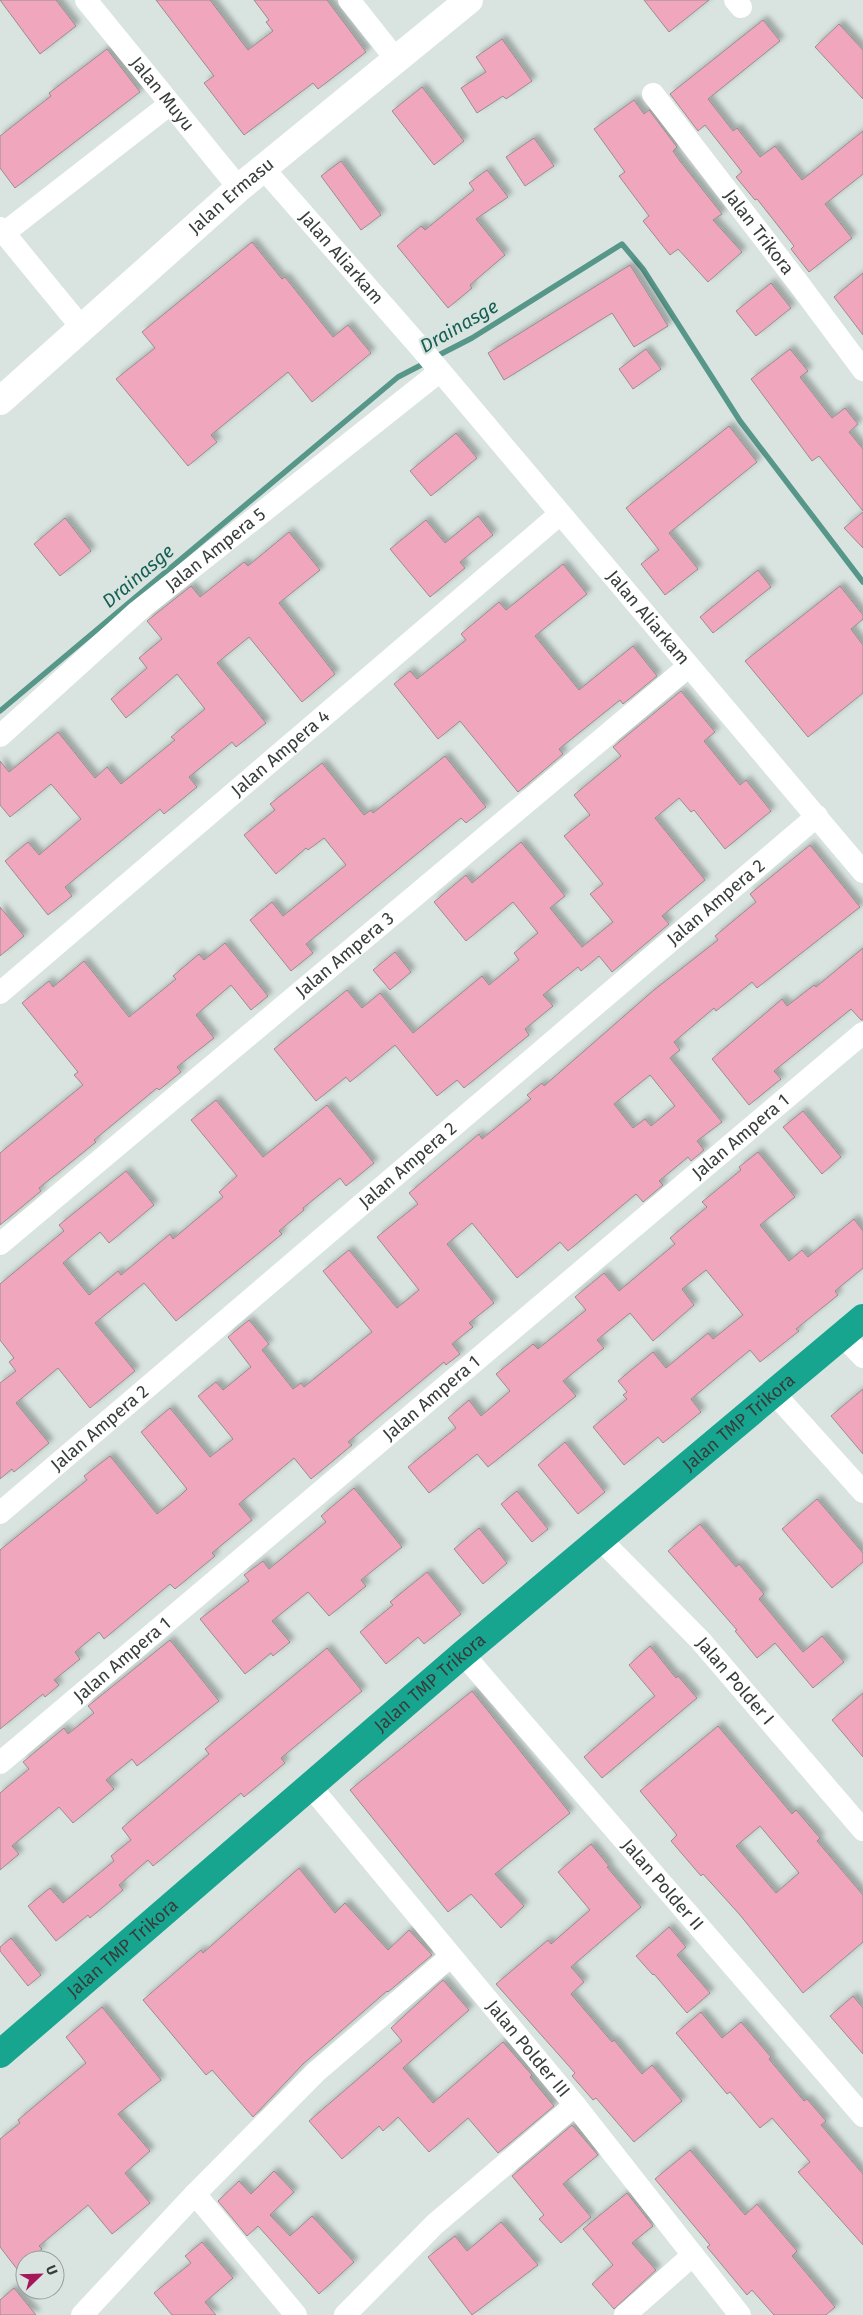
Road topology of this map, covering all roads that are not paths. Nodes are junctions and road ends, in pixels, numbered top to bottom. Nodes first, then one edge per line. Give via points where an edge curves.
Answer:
1 (86, 0) edge
2 (349, 0) edge
3 (469, 0) edge
4 (395, 58) junction
5 (652, 94) dead end
6 (170, 104) junction
7 (263, 168) junction
8 (239, 188) junction
9 (2, 230) edge
10 (82, 328) junction
11 (436, 368) junction
12 (863, 370) edge
13 (0, 400) edge
14 (560, 514) junction
15 (690, 666) junction
16 (0, 736) edge
17 (816, 816) junction
18 (863, 872) edge
19 (0, 993) edge
20 (863, 1032) edge
21 (0, 1244) edge
22 (863, 1318) edge
23 (842, 1335) junction
24 (863, 1357) edge
25 (773, 1392) junction
26 (863, 1492) edge
27 (0, 1512) edge
28 (600, 1540) junction
29 (463, 1654) junction
30 (0, 1763) edge
31 (311, 1787) junction
32 (863, 1830) edge
33 (451, 1956) junction
34 (0, 2054) edge
35 (575, 2105) junction
36 (863, 2116) edge
37 (195, 2194) junction
38 (693, 2255) junction
39 (82, 2315) edge
40 (296, 2315) edge
41 (345, 2315) edge
42 (625, 2315) edge
43 (740, 2315) edge

1 - 6 street, Jalan Muyu
2 - 4 street
3 - 4 street, Jalan Ermasu
4 - 7 street, Jalan Ermasu
5 - 12 street, Jalan Trikora
6 - 8 street, Jalan Muyu
6 - 9 street
7 - 8 street, Jalan Ermasu
7 - 11 street, Jalan Aliarkam
8 - 10 street, Jalan Ermasu
9 - 10 street
10 - 13 street, Jalan Ermasu
11 - 14 street, Jalan Aliarkam
11 - 16 street, Jalan Ampera 5 via 138,611
14 - 15 street, Jalan Aliarkam
14 - 19 street, Jalan Ampera 4
15 - 17 street, Jalan Aliarkam
15 - 21 street, Jalan Ampera 3
17 - 18 street, Jalan Aliarkam
17 - 27 street, Jalan Ampera 2
20 - 30 street, Jalan Ampera 1
22 - 23 highway, Jalan TMP Trikora
23 - 24 street
23 - 25 highway, Jalan TMP Trikora
25 - 26 street
25 - 28 highway, Jalan TMP Trikora
28 - 29 highway, Jalan TMP Trikora
28 - 32 street, Jalan Polder I via 700,1640
29 - 31 highway, Jalan TMP Trikora
29 - 36 street, Jalan Polder II
31 - 33 street, Jalan Polder III
31 - 34 highway, Jalan TMP Trikora
33 - 35 street, Jalan Polder III
33 - 37 street via 316,2072
35 - 38 street, Jalan Polder III
35 - 41 street via 435,2224
37 - 39 street
37 - 40 street
38 - 42 street
38 - 43 street, Jalan Polder III

